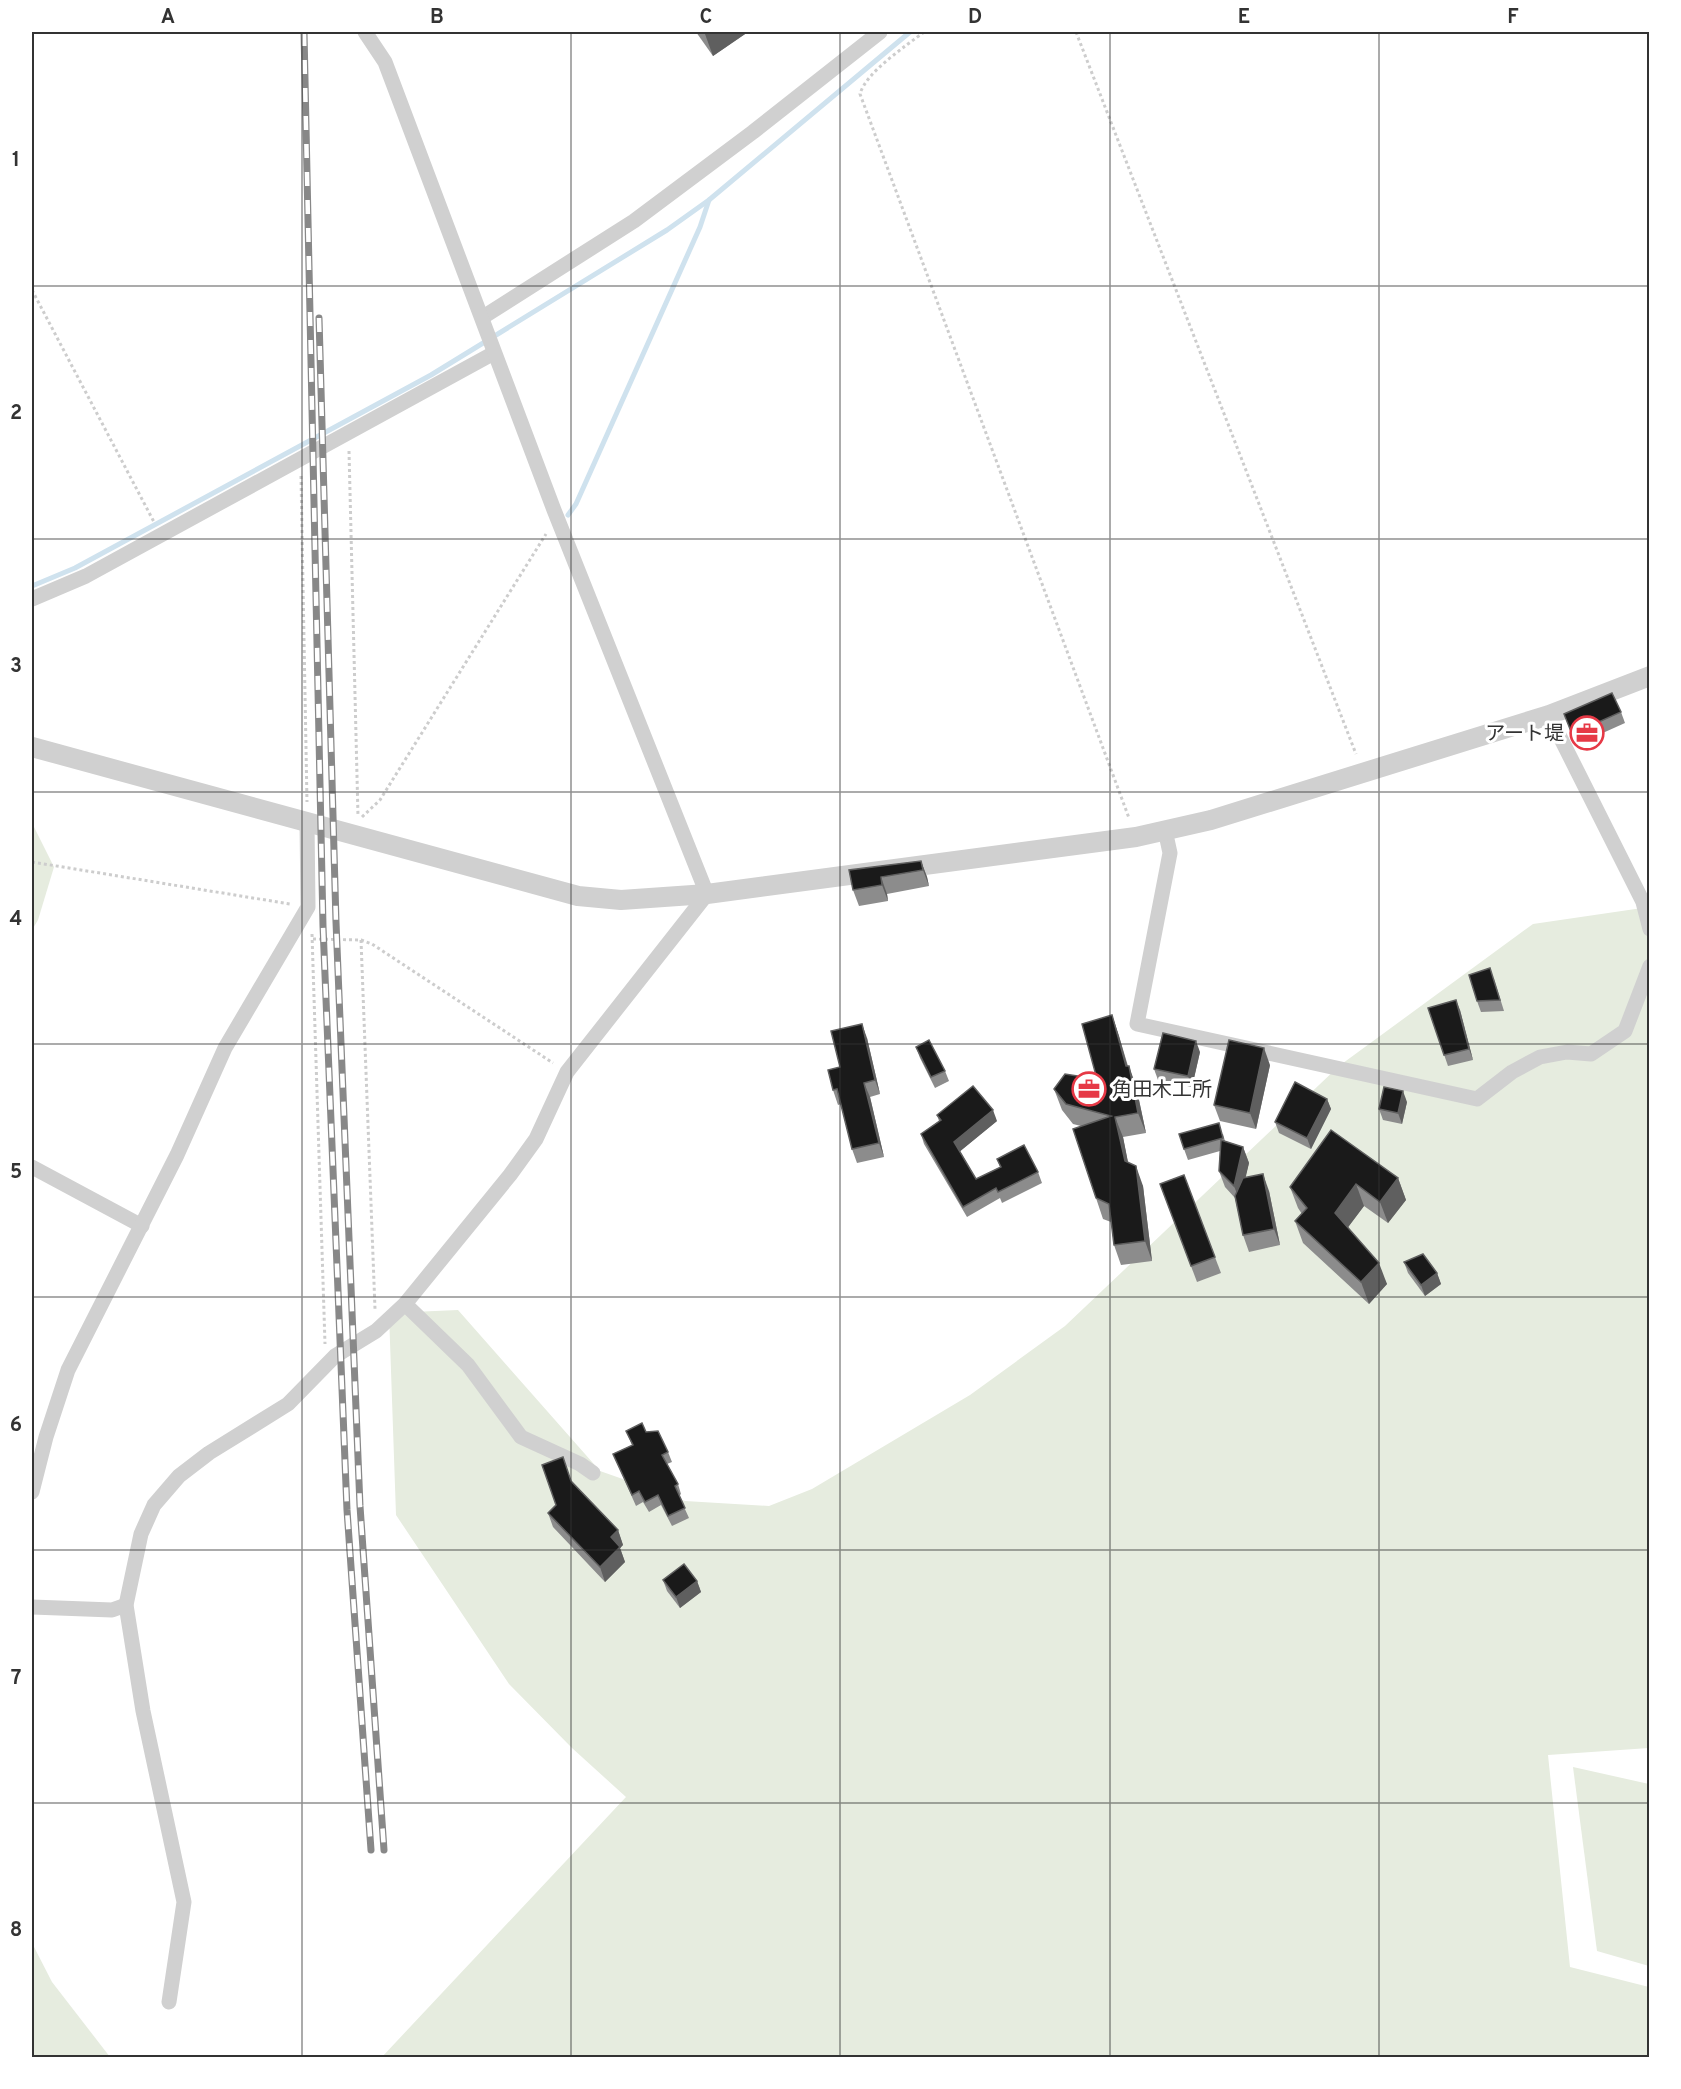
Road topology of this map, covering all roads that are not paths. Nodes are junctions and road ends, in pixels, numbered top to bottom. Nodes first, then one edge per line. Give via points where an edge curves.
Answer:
1 (365, 32) edge
2 (880, 32) edge
3 (489, 336) junction
4 (32, 599) edge
5 (1650, 676) edge
6 (1549, 715) junction
7 (32, 747) edge
8 (307, 822) junction
9 (1166, 830) junction
10 (707, 894) junction
11 (1650, 929) edge
12 (1650, 966) edge
13 (32, 1167) edge
14 (142, 1226) junction
15 (405, 1304) junction
16 (592, 1473) dead end
17 (32, 1492) edge
18 (126, 1605) junction
19 (32, 1607) edge
20 (169, 2002) dead end

1 - 3 street via 385,62
2 - 3 street
3 - 4 street via 348,433 86,576
3 - 10 street
5 - 6 street
6 - 9 street via 1211,820
6 - 11 street via 1643,902
7 - 8 street
8 - 10 street via 578,896 621,900
8 - 14 street via 308,907 225,1048
9 - 10 street
9 - 12 street via 1170,853 1137,1024 1477,1099 1512,1072 1540,1057 1568,1052 1592,1054 1625,1031
10 - 15 street via 567,1072 536,1139
13 - 14 street
14 - 17 street via 68,1371
15 - 16 street via 468,1365 521,1437
15 - 18 street via 376,1331 335,1356 288,1404 208,1453 179,1476 141,1534
18 - 19 street via 112,1610
18 - 20 street via 143,1711 184,1902

